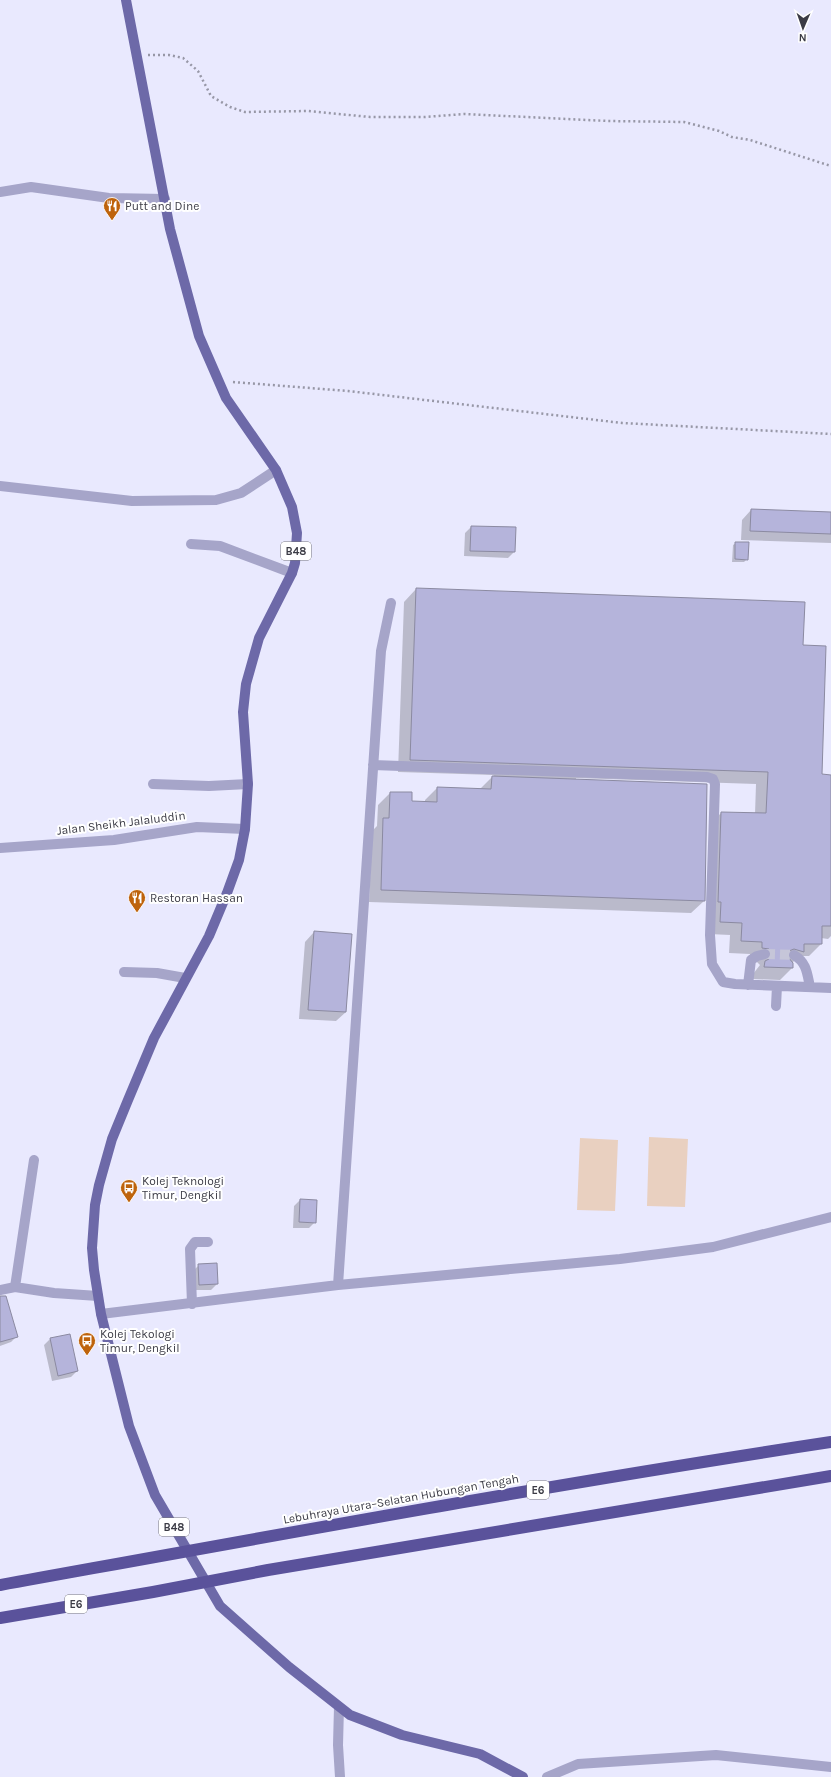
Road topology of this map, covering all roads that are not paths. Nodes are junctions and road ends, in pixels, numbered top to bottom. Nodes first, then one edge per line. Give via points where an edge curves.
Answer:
1 (126, 0) edge
2 (0, 192) edge
3 (165, 199) junction
4 (276, 470) junction
5 (0, 486) edge
6 (191, 544) dead end
7 (292, 573) junction
8 (391, 603) dead end
9 (373, 765) junction
10 (153, 784) dead end
11 (248, 784) junction
12 (245, 829) junction
13 (0, 848) edge
14 (761, 955) dead end
15 (794, 955) dead end
16 (124, 972) dead end
17 (185, 978) junction
18 (748, 985) junction
19 (777, 986) junction
20 (810, 987) junction
21 (831, 988) edge
22 (776, 1006) dead end
23 (34, 1160) dead end
24 (831, 1217) edge
25 (208, 1242) dead end
26 (338, 1285) junction
27 (15, 1287) junction
28 (0, 1290) edge
29 (98, 1296) junction
30 (192, 1304) junction
31 (101, 1314) junction
32 (831, 1442) edge
33 (831, 1476) edge
34 (0, 1585) edge
35 (0, 1618) edge
36 (339, 1707) junction
37 (831, 1767) edge
38 (340, 1777) edge
39 (523, 1777) edge
40 (547, 1777) edge

1 - 3 main road, B48
2 - 3 street via 31,187 109,198
3 - 4 main road, B48 via 170,229 198,336 226,398
4 - 5 street via 241,493 216,500 132,502
4 - 7 main road, B48 via 292,506 297,533
6 - 7 street via 220,546
7 - 11 main road, B48 via 259,638 246,684 243,712
8 - 9 street via 381,651
9 - 18 street via 713,779 715,784 710,936 712,964 723,982
9 - 26 street
10 - 11 street
11 - 12 main road, B48
12 - 13 street, Jalan Sheikh Jalaluddin via 197,827 114,840
12 - 17 main road, B48 via 239,860 228,894 209,936
14 - 18 street via 752,960
15 - 20 street via 806,966
16 - 17 street via 157,973
17 - 29 main road, B48 via 154,1038 112,1139 104,1166 94,1204 93,1224 93,1262
18 - 19 street
19 - 20 street
19 - 22 street
20 - 21 street
23 - 27 street
24 - 26 street via 713,1247 620,1259
25 - 30 street via 195,1242 190,1249
26 - 30 street
27 - 28 street
27 - 29 street
29 - 31 main road, B48
30 - 31 street
31 - 36 main road, B48 via 129,1426 156,1495 220,1606
32 - 34 highway, Lebuhraya Utara–Selatan Hubungan Tengah / E6 via 246,1540
33 - 35 highway, E6 via 268,1570
36 - 38 street
36 - 39 main road, B48 via 350,1715 402,1735 480,1754
37 - 40 street via 716,1755 578,1764

